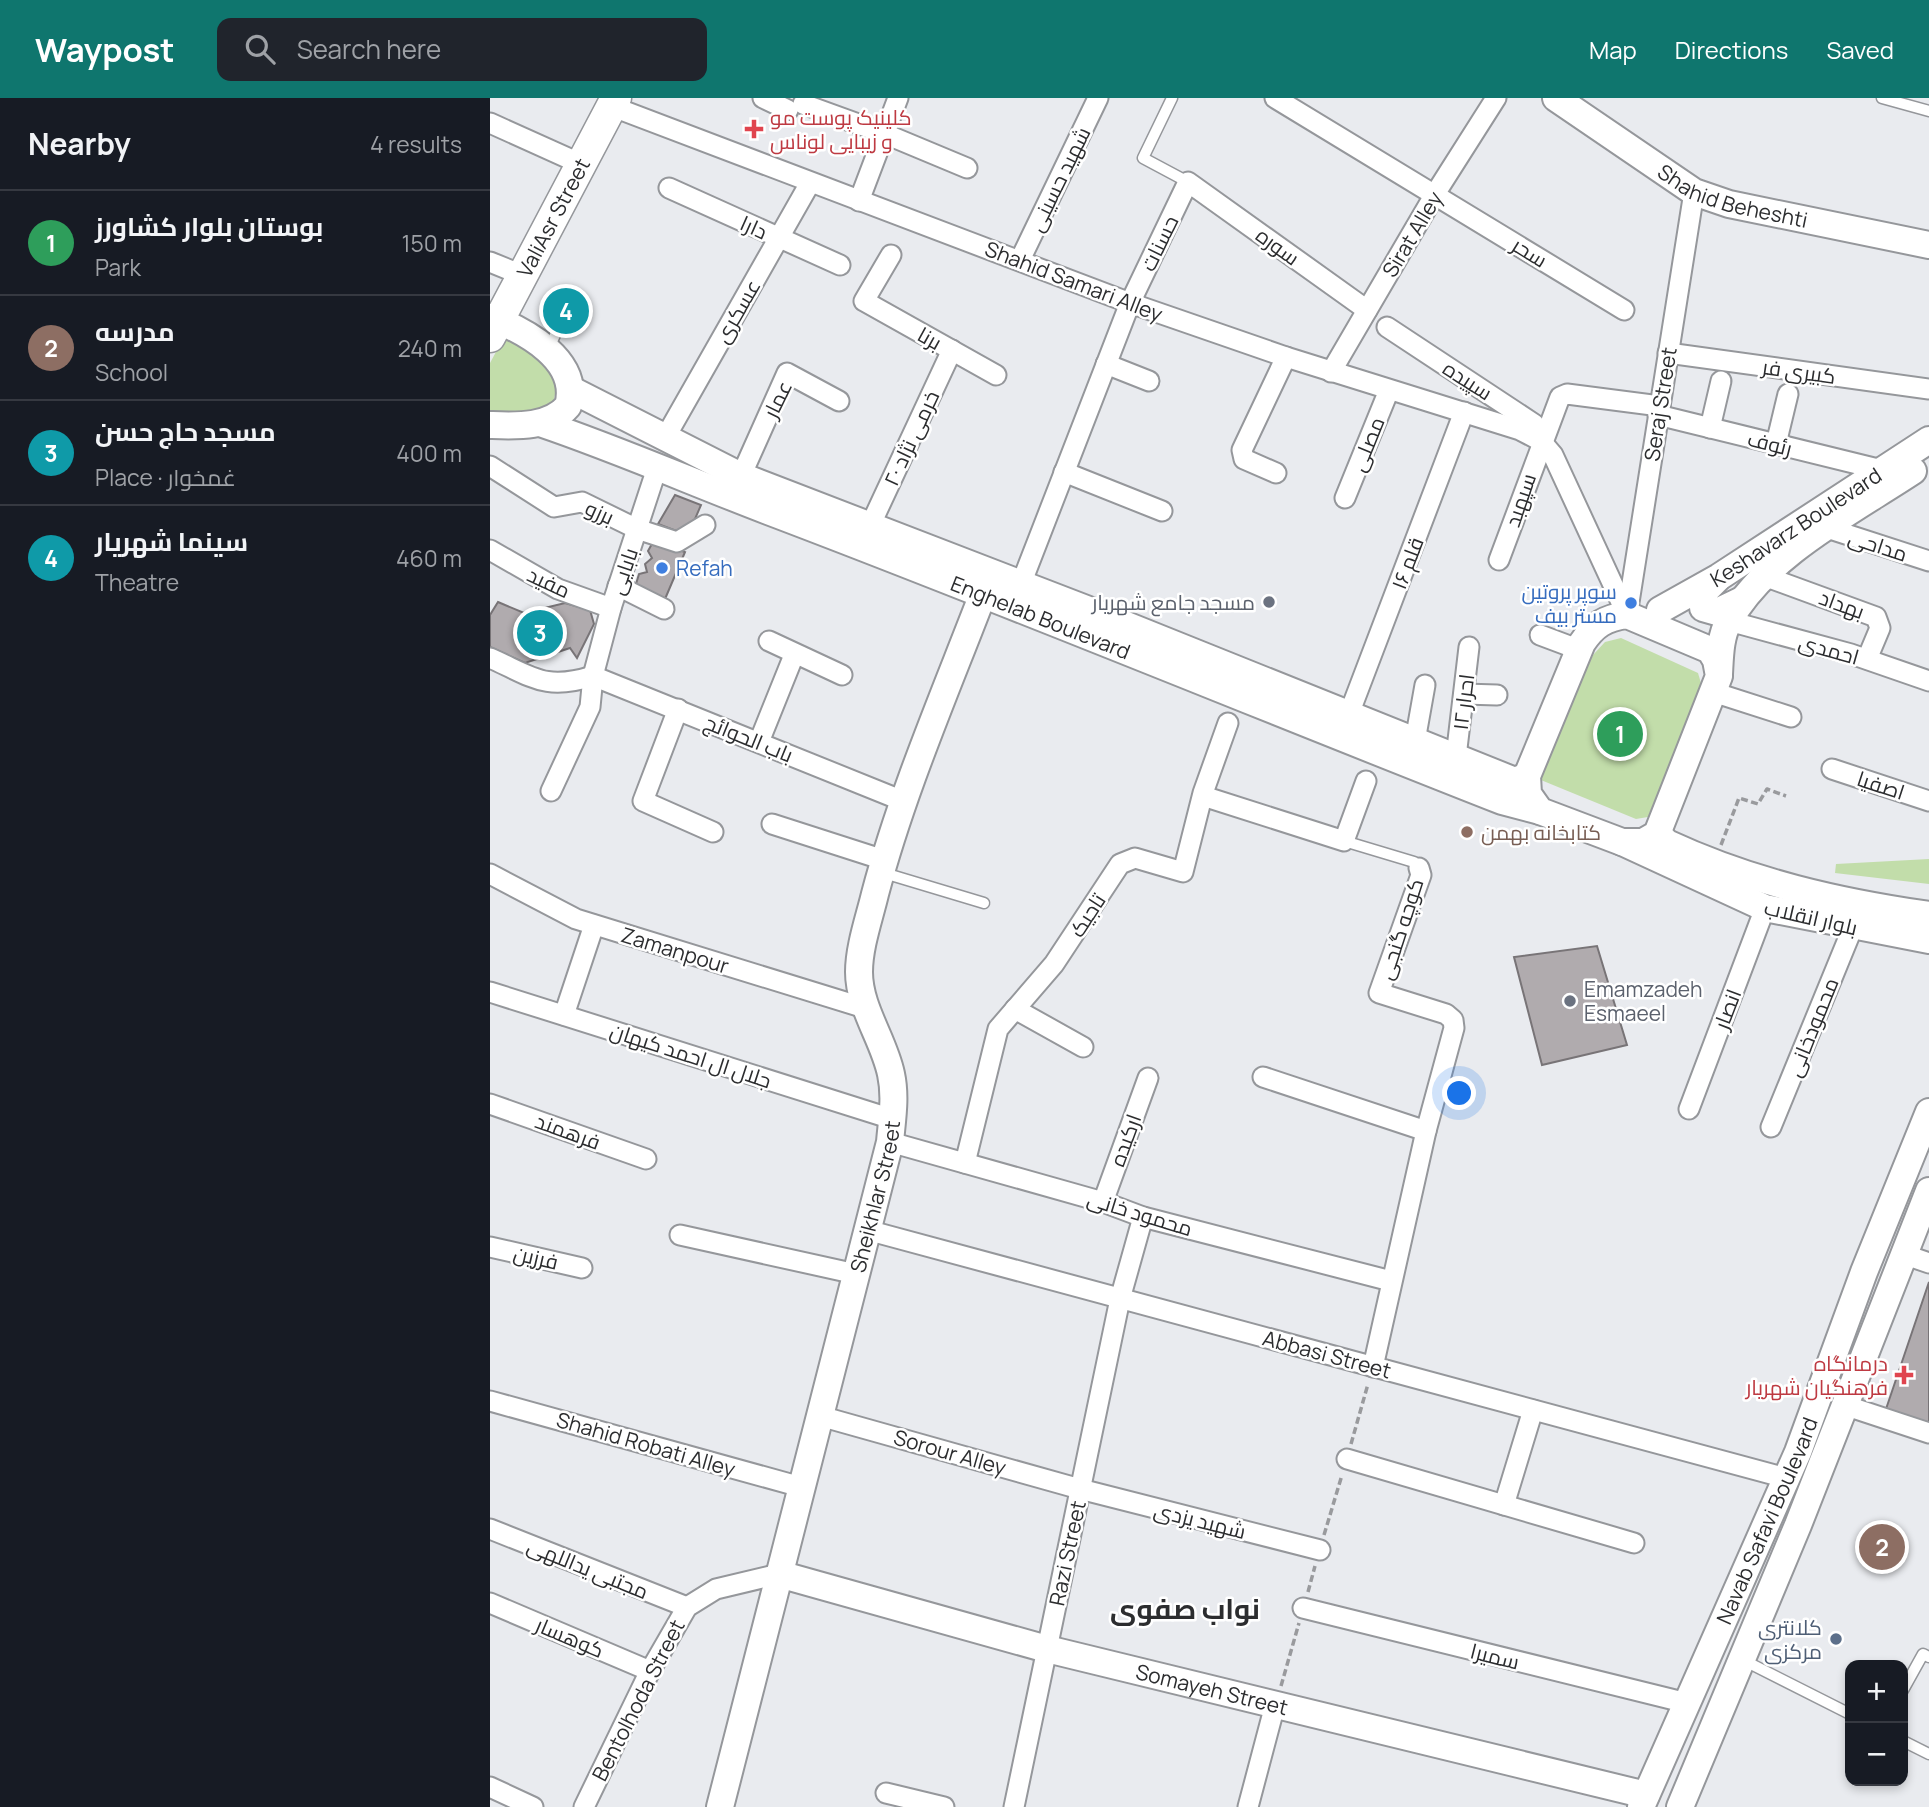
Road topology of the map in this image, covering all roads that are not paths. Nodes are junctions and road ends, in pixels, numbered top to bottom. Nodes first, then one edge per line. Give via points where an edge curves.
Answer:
1 (763, 98) edge
2 (898, 98) edge
3 (1098, 98) edge
4 (1172, 98) edge
5 (1275, 98) edge
6 (1496, 98) edge
7 (1556, 98) edge
8 (1882, 98) edge
9 (614, 102) edge
10 (1929, 111) edge
11 (490, 123) edge
12 (883, 132) junction
13 (581, 164) junction
14 (967, 168) dead end
15 (1188, 182) junction
16 (810, 183) junction
17 (668, 188) dead end
18 (1694, 192) junction
19 (1435, 194) junction
20 (859, 201) junction
21 (779, 238) junction
22 (1929, 245) edge
23 (891, 255) dead end
24 (1020, 260) junction
25 (490, 262) edge
26 (840, 265) dead end
27 (522, 275) junction
28 (1130, 303) junction
29 (1367, 310) junction
30 (1624, 310) dead end
31 (562, 320) dead end
32 (493, 325) edge
33 (1387, 327) dead end
34 (547, 350) junction
35 (951, 350) junction
36 (1668, 353) junction
37 (1286, 357) junction
38 (1106, 365) junction
39 (1331, 372) junction
40 (996, 375) dead end
41 (1149, 381) dead end
42 (1721, 381) dead end
43 (570, 389) junction
44 (1929, 389) edge
45 (1389, 390) junction
46 (1788, 394) dead end
47 (839, 401) dead end
48 (1659, 410) junction
49 (1464, 412) junction
50 (540, 423) junction
51 (490, 425) edge
52 (1710, 428) junction
53 (665, 438) junction
54 (1929, 440) edge
55 (1541, 441) junction
56 (1776, 444) junction
57 (1929, 460) edge
58 (490, 466) edge
59 (657, 468) junction
60 (1882, 470) junction
61 (1064, 472) junction
62 (1276, 472) dead end
63 (741, 477) junction
64 (1345, 498) dead end
65 (1162, 512) dead end
66 (705, 525) dead end
67 (870, 526) junction
68 (1828, 528) junction
69 (637, 529) junction
70 (490, 550) edge
71 (1499, 560) dead end
72 (1929, 561) edge
73 (1763, 576) junction
74 (1718, 577) junction
75 (1021, 584) junction
76 (618, 586) junction
77 (983, 594) junction
78 (611, 608) junction
79 (664, 609) dead end
80 (1735, 611) junction
81 (1644, 616) junction
82 (1540, 635) dead end
83 (769, 641) dead end
84 (1469, 647) dead end
85 (1580, 650) junction
86 (794, 655) junction
87 (1867, 659) junction
88 (495, 660) edge
89 (1194, 666) junction
90 (842, 675) dead end
91 (593, 676) junction
92 (490, 680) edge
93 (1929, 681) edge
94 (1716, 684) junction
95 (1425, 685) dead end
96 (1464, 694) junction
97 (1497, 695) dead end
98 (678, 709) junction
99 (1349, 714) junction
100 (1791, 717) dead end
101 (1228, 723) dead end
102 (1415, 741) junction
103 (759, 742) junction
104 (1456, 757) junction
105 (1832, 769) dead end
106 (1527, 776) junction
107 (1366, 781) dead end
108 (551, 791) dead end
109 (1203, 796) junction
110 (1929, 801) edge
111 (903, 802) junction
112 (1540, 811) junction
113 (772, 824) dead end
114 (713, 832) dead end
115 (1657, 834) junction
116 (1344, 841) junction
117 (1622, 842) junction
118 (883, 866) junction
119 (1419, 868) joint
120 (490, 874) edge
121 (984, 903) dead end
122 (1765, 908) junction
123 (1929, 915) edge
124 (594, 925) junction
125 (1853, 927) junction
126 (1929, 940) edge
127 (490, 992) edge
128 (868, 1009) junction
129 (1015, 1009) junction
130 (564, 1015) junction
131 (1083, 1047) dead end
132 (1263, 1077) dead end
133 (1148, 1078) dead end
134 (490, 1104) edge
135 (1689, 1110) dead end
136 (1929, 1112) edge
137 (1771, 1127) dead end
138 (891, 1131) junction
139 (1426, 1131) junction
140 (646, 1159) dead end
141 (965, 1163) junction
142 (1929, 1191) edge
143 (1103, 1202) junction
144 (1143, 1217) junction
145 (867, 1230) junction
146 (680, 1235) dead end
147 (490, 1247) edge
148 (1903, 1254) junction
149 (1929, 1263) edge
150 (582, 1268) dead end
151 (856, 1274) junction
152 (1391, 1281) junction
153 (1120, 1299) junction
154 (1373, 1367) junction
155 (490, 1401) edge
156 (1844, 1405) junction
157 (1533, 1410) junction
158 (820, 1416) junction
159 (1929, 1433) edge
160 (1347, 1458) dead end
161 (1786, 1478) junction
162 (801, 1488) junction
163 (1080, 1489) junction
164 (1504, 1505) junction
165 (490, 1528) edge
166 (1634, 1543) dead end
167 (1320, 1550) dead end
168 (779, 1574) junction
169 (490, 1603) edge
170 (687, 1607) junction
171 (1303, 1608) dead end
172 (1047, 1649) junction
173 (1929, 1657) edge
174 (1742, 1659) junction
175 (650, 1671) junction
176 (1908, 1681) edge
177 (1687, 1703) junction
178 (1275, 1705) junction
179 (1845, 1711) edge
180 (1908, 1744) edge
181 (1929, 1754) edge
182 (490, 1787) edge
183 (886, 1793) dead end
184 (1644, 1801) edge
185 (533, 1807) edge
186 (584, 1807) edge
187 (720, 1807) edge
188 (944, 1807) edge
189 (1014, 1807) edge
190 (1248, 1807) edge
191 (1680, 1807) edge

1 - 12 street
2 - 12 street
3 - 24 street, شهید حسینی
4 - 15 lane via 1143,158
5 - 19 street, سحر
6 - 19 street, Sirat Alley
7 - 18 street, Shahid Beheshti
8 - 10 lane
9 - 13 main road, ValiAsr Street
9 - 16 street, Shahid Samari Alley
11 - 13 street
12 - 14 street
12 - 20 street
13 - 27 main road, ValiAsr Street
15 - 28 street, حسنات
15 - 29 street, سوره
16 - 20 street, Shahid Samari Alley
16 - 21 street, عسکری
17 - 21 street, دارا
18 - 22 street, Shahid Beheshti via 1729,204
18 - 36 street, Seraj Street
19 - 29 street, Sirat Alley
19 - 30 street, سحر
20 - 24 street, Shahid Samari Alley
21 - 26 street, دارا
21 - 53 street, عسکری
23 - 35 street, برنا via 864,301
24 - 28 street, Shahid Samari Alley
25 - 27 street
27 - 32 main road, ValiAsr Street
28 - 37 street, Shahid Samari Alley
28 - 38 street, حسنات
29 - 39 street, Sirat Alley
31 - 34 lane
32 - 34 street
33 - 55 street, سپیده via 1534,424
34 - 43 street via 567,375
35 - 40 street, برنا
35 - 67 street, خرمی نژاد ۲۰
36 - 44 street, کبیری فر
36 - 48 street, Seraj Street
37 - 39 street, Shahid Samari Alley
37 - 62 street via 1242,450 1244,459
38 - 41 street
38 - 61 street, حسنات
39 - 45 street, Shahid Samari Alley
42 - 52 street
43 - 50 street via 568,406
43 - 53 street, Enghelab Boulevard
45 - 49 street, Shahid Samari Alley
45 - 64 street, مصلی
46 - 56 street
47 - 63 street, عمار via 787,373
48 - 52 street, رئوف
48 - 55 street via 1567,394 1555,403
48 - 81 street, Seraj Street
49 - 55 street, Shahid Samari Alley
49 - 99 street, قلم ۱۶
50 - 51 street
50 - 59 street, Enghelab Boulevard
52 - 56 street, رئوف
53 - 63 street, Enghelab Boulevard
54 - 60 street, Keshavarz Boulevard
55 - 71 street, سپهبد
55 - 81 street
56 - 60 street, رئوف
57 - 68 street, Keshavarz Boulevard
58 - 69 street, برزو via 554,507 582,502
59 - 69 street, بابایی
59 - 77 street, Enghelab Boulevard
60 - 74 street, Keshavarz Boulevard
61 - 65 street
61 - 75 street, حسنات
63 - 67 street, Enghelab Boulevard
66 - 69 street, برزو via 677,542
67 - 75 street, Enghelab Boulevard
68 - 72 street, مداحی
68 - 73 street, Keshavarz Boulevard
69 - 76 street, بابایی
70 - 78 street, مفید via 558,589
73 - 80 street, Keshavarz Boulevard
73 - 87 street, بهداد via 1876,617 1880,628
74 - 80 street via 1703,593 1703,608
74 - 81 street, Keshavarz Boulevard
75 - 89 street, Enghelab Boulevard
76 - 78 street, بابایی
76 - 79 street
77 - 89 street, Enghelab Boulevard
77 - 111 street, Sheikhlar Street
78 - 91 street, بابایی
80 - 87 street, احمدی
80 - 94 street, Keshavarz Boulevard via 1721,649
81 - 85 street, Keshavarz Boulevard via 1602,621 1591,629
81 - 94 street via 1710,650 1716,660
82 - 85 street
83 - 86 street
84 - 96 street, احرار ۱۲
85 - 106 street, Keshavarz Boulevard
86 - 90 street
86 - 103 street
87 - 93 street, احمدی
88 - 91 street via 548,684 568,684
88 - 92 street
89 - 99 street, Enghelab Boulevard
89 - 112 street, Enghelab Boulevard via 1502,802
91 - 98 street, باب الحوائج
91 - 108 street, بابایی via 590,708
94 - 100 street
94 - 115 street, Keshavarz Boulevard
95 - 102 street
96 - 97 street
96 - 104 street, احرار ۱۲
98 - 103 street, باب الحوائج
98 - 114 street via 643,801
99 - 102 street, Enghelab Boulevard
101 - 109 street, تاجیک
102 - 104 street, Enghelab Boulevard
103 - 111 street, باب الحوائج
104 - 106 street, Enghelab Boulevard via 1515,781
105 - 110 street, اصفیا
106 - 112 street via 1528,794
107 - 116 street
109 - 116 street
109 - 129 street, تاجیک via 1182,872 1135,858 1120,864 1068,946
111 - 118 street, Sheikhlar Street
112 - 117 street, بلوار انقلاب
113 - 118 street
115 - 117 street via 1643,842
115 - 123 street, بلوار انقلاب via 1714,864 1794,890
116 - 119 lane, کوچه گنجی via 1414,862
117 - 122 street, بلوار انقلاب
118 - 121 lane
118 - 128 street, Sheikhlar Street via 859,973
119 - 139 street, کوچه گنجی via 1421,875 1379,993 1446,1014 1452,1020 1454,1028
120 - 124 street, Zamanpour
122 - 125 street, بلوار انقلاب
122 - 135 street, انصار
124 - 128 street, Zamanpour
124 - 130 street
125 - 126 street, بلوار انقلاب
125 - 137 street, محمودخانی
127 - 130 street, جلال ال احمد کیهان
128 - 138 street, Sheikhlar Street via 891,1071
129 - 131 street
129 - 141 street, تاجیک via 998,1029
130 - 138 street, جلال ال احمد کیهان
132 - 139 street
133 - 143 street, ارکیده
134 - 140 street, فرهمند
136 - 161 street, Navab Safavi Boulevard
138 - 141 street, محمود خانی
138 - 145 street, Sheikhlar Street
139 - 152 street, کوچه گنجی
141 - 143 street, محمود خانی
142 - 148 street, Navab Safavi Boulevard
143 - 144 street, محمود خانی
144 - 152 street, محمود خانی
144 - 153 street, Razi Street
145 - 151 street, Sheikhlar Street
145 - 153 street, Abbasi Street
146 - 151 street
147 - 150 street, فرزین
148 - 149 street
148 - 156 street, Navab Safavi Boulevard
151 - 158 street, Sheikhlar Street
152 - 154 street, کوچه گنجی
153 - 154 street, Abbasi Street
153 - 163 street, Razi Street
154 - 157 street, Abbasi Street
155 - 162 street, Shahid Robati Alley
156 - 159 street
156 - 174 street, Navab Safavi Boulevard
157 - 161 street, Abbasi Street
157 - 164 street
158 - 162 street, Sheikhlar Street
158 - 163 street, Sorour Alley
160 - 164 street
161 - 177 street, Navab Safavi Boulevard
162 - 168 street, Sheikhlar Street
163 - 167 street, شهید یزدی
163 - 172 street, Razi Street
164 - 166 street
165 - 170 street, مجتبی یداللهی
168 - 170 street, Bentolhoda Street via 716,1589
168 - 172 street, Somayeh Street
168 - 187 street, Sheikhlar Street
169 - 175 street, کوهسار
170 - 175 street, Bentolhoda Street
171 - 177 street, سمیرا
172 - 178 street, Somayeh Street
172 - 189 street, Razi Street
173 - 176 lane via 1923,1654
174 - 179 lane
174 - 191 street, Navab Safavi Boulevard
175 - 186 street, Bentolhoda Street
177 - 184 street, Navab Safavi Boulevard
178 - 184 street, Somayeh Street
178 - 190 street
180 - 181 lane
182 - 185 street
183 - 188 street

